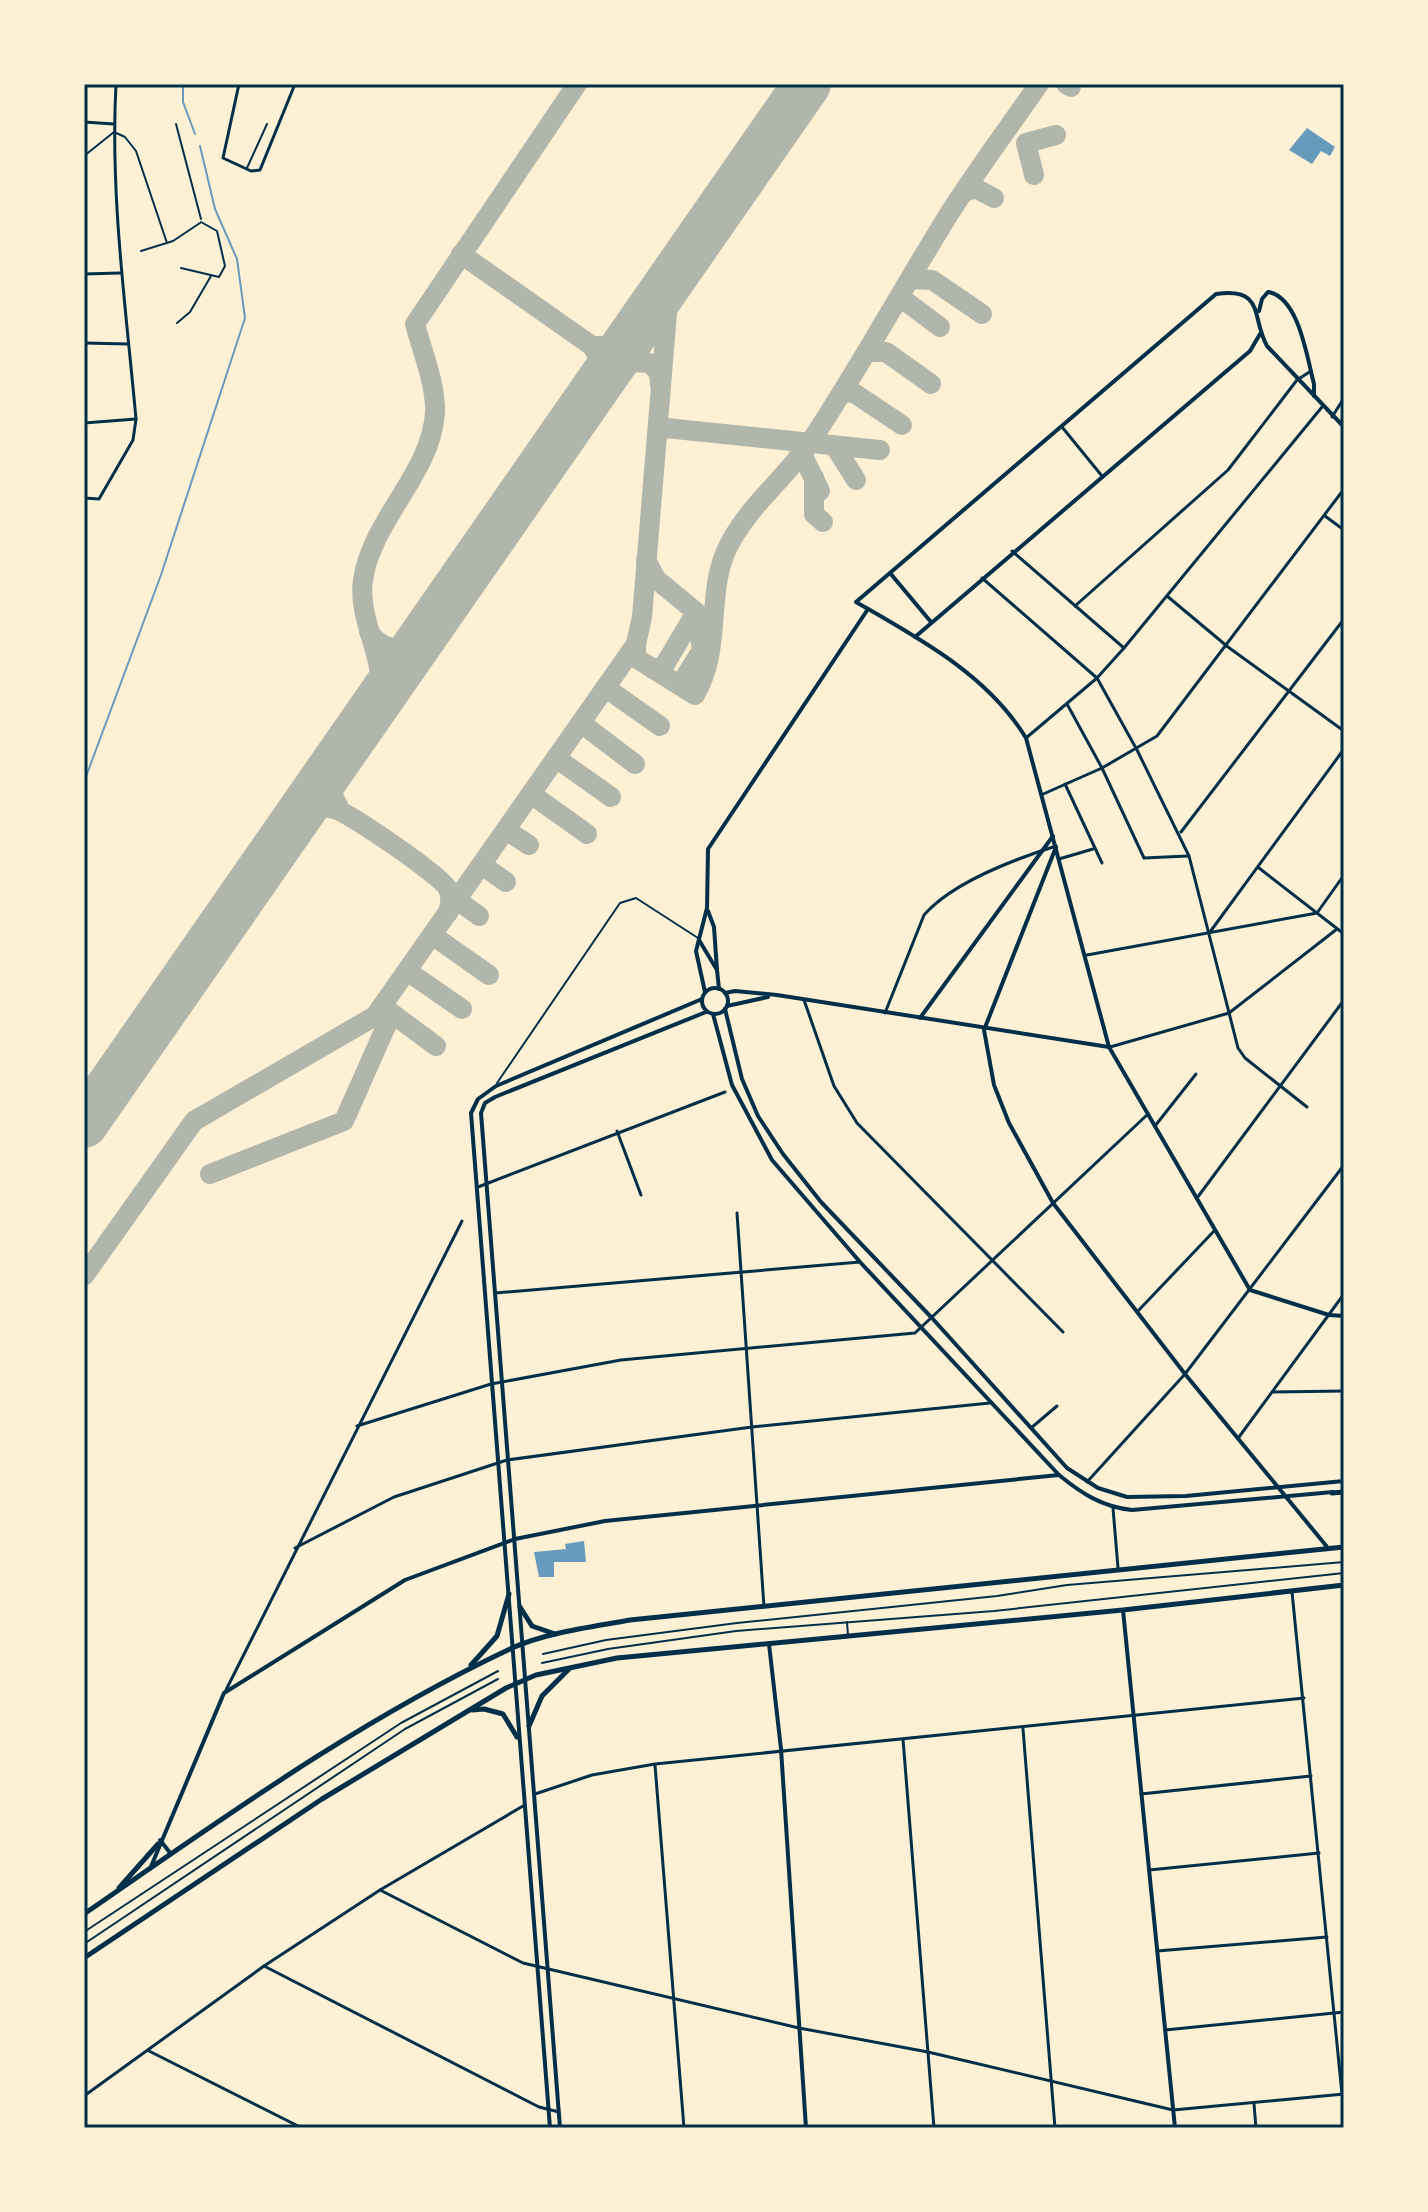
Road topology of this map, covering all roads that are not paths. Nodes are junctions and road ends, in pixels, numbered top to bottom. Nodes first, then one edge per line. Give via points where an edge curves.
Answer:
1 (116, 84) edge
2 (239, 84) edge
3 (295, 84) edge
4 (84, 122) edge
5 (114, 124) junction
6 (176, 124) dead end
7 (267, 124) dead end
8 (114, 132) junction
9 (84, 156) edge
10 (246, 169) junction
11 (201, 222) junction
12 (167, 243) junction
13 (141, 251) dead end
14 (181, 268) dead end
15 (122, 273) junction
16 (84, 274) edge
17 (212, 274) junction
18 (1259, 313) junction
19 (177, 323) dead end
20 (1260, 334) junction
21 (84, 343) edge
22 (129, 344) junction
23 (1267, 346) junction
24 (1250, 351) junction
25 (1311, 371) junction
26 (1297, 380) junction
27 (1314, 396) junction
28 (1344, 398) edge
29 (1322, 407) junction
30 (1332, 417) junction
31 (136, 419) junction
32 (84, 423) edge
33 (1062, 427) junction
34 (1344, 427) edge
35 (1102, 476) junction
36 (1344, 489) edge
37 (84, 498) edge
38 (1325, 516) junction
39 (1344, 530) edge
40 (1012, 551) junction
41 (890, 573) junction
42 (982, 578) junction
43 (1167, 596) junction
44 (1075, 606) junction
45 (868, 609) junction
46 (1344, 619) edge
47 (931, 622) junction
48 (915, 637) junction
49 (1228, 647) junction
50 (1124, 648) junction
51 (1097, 678) junction
52 (1290, 693) junction
53 (1067, 704) junction
54 (1344, 731) edge
55 (1026, 738) junction
56 (1344, 749) edge
57 (1137, 750) junction
58 (1102, 768) junction
59 (1065, 784) junction
60 (1041, 795) junction
61 (1180, 833) junction
62 (1053, 836) junction
63 (1056, 846) junction
64 (1093, 849) junction
65 (1044, 850) junction
66 (1189, 856) junction
67 (1059, 859) junction
68 (1102, 863) dead end
69 (1258, 867) junction
70 (1344, 875) edge
71 (707, 908) junction
72 (1317, 913) junction
73 (1337, 929) junction
74 (1210, 932) junction
75 (1344, 934) edge
76 (698, 939) junction
77 (1087, 955) junction
78 (717, 970) junction
79 (719, 989) junction
80 (705, 992) junction
81 (725, 993) junction
82 (777, 995) junction
83 (702, 999) junction
84 (804, 1000) junction
85 (1344, 1000) edge
86 (726, 1008) junction
87 (706, 1012) junction
88 (885, 1013) junction
89 (1229, 1013) junction
90 (713, 1014) junction
91 (920, 1018) junction
92 (984, 1030) junction
93 (1109, 1047) junction
94 (1196, 1074) dead end
95 (496, 1086) junction
96 (1280, 1087) junction
97 (725, 1092) dead end
98 (495, 1097) junction
99 (1307, 1107) dead end
100 (1148, 1114) junction
101 (1155, 1126) junction
102 (617, 1131) junction
103 (1344, 1165) edge
104 (487, 1184) junction
105 (478, 1188) junction
106 (641, 1195) dead end
107 (1197, 1198) junction
108 (1053, 1203) junction
109 (737, 1213) dead end
110 (462, 1221) dead end
111 (1215, 1230) junction
112 (990, 1261) junction
113 (860, 1262) junction
114 (742, 1275) junction
115 (1250, 1290) junction
116 (495, 1293) junction
117 (1344, 1294) edge
118 (1138, 1311) junction
119 (1329, 1315) junction
120 (1344, 1316) edge
121 (932, 1318) junction
122 (923, 1329) junction
123 (1063, 1332) dead end
124 (747, 1350) junction
125 (1185, 1374) junction
126 (501, 1382) junction
127 (491, 1384) junction
128 (1344, 1391) edge
129 (1273, 1392) junction
130 (992, 1403) junction
131 (1057, 1406) dead end
132 (357, 1426) junction
133 (752, 1427) junction
134 (1031, 1428) junction
135 (1239, 1437) junction
136 (507, 1460) junction
137 (496, 1463) junction
138 (1059, 1475) junction
139 (1344, 1481) edge
140 (1087, 1482) junction
141 (1277, 1488) junction
142 (1344, 1492) edge
143 (1332, 1493) joint
144 (1284, 1497) junction
145 (758, 1506) junction
146 (1113, 1508) junction
147 (515, 1539) junction
148 (504, 1543) junction
149 (1344, 1547) edge
150 (295, 1548) junction
151 (1328, 1548) junction
152 (1344, 1562) edge
153 (1118, 1570) junction
154 (1344, 1573) edge
155 (1344, 1585) edge
156 (1292, 1591) junction
157 (509, 1594) junction
158 (520, 1607) junction
159 (764, 1607) junction
160 (1123, 1610) junction
161 (847, 1621) junction
162 (560, 1634) junction
163 (848, 1635) junction
164 (769, 1642) junction
165 (522, 1645) junction
166 (512, 1648) junction
167 (543, 1654) dead end
168 (542, 1663) dead end
169 (574, 1666) junction
170 (464, 1671) junction
171 (498, 1671) dead end
172 (498, 1679) dead end
173 (525, 1679) junction
174 (514, 1684) junction
175 (224, 1693) junction
176 (1304, 1698) junction
177 (467, 1710) junction
178 (1134, 1715) junction
179 (529, 1726) junction
180 (1022, 1728) junction
181 (517, 1737) junction
182 (903, 1739) junction
183 (781, 1749) junction
184 (655, 1764) junction
185 (1311, 1776) junction
186 (535, 1794) junction
187 (1141, 1794) junction
188 (523, 1806) junction
189 (159, 1842) junction
190 (1319, 1853) junction
191 (171, 1854) junction
192 (150, 1869) junction
193 (1149, 1870) junction
194 (380, 1890) junction
195 (116, 1892) junction
196 (84, 1914) edge
197 (84, 1932) edge
198 (1327, 1937) junction
199 (84, 1944) edge
200 (1157, 1951) junction
201 (84, 1958) edge
202 (264, 1966) junction
203 (536, 1966) junction
204 (548, 1969) junction
205 (676, 1998) junction
206 (1344, 2012) edge
207 (1334, 2014) junction
208 (799, 2028) junction
209 (1165, 2030) junction
210 (149, 2051) junction
211 (928, 2052) junction
212 (1052, 2083) junction
213 (1343, 2094) edge
214 (84, 2096) edge
215 (1254, 2104) junction
216 (1173, 2110) junction
217 (549, 2111) junction
218 (559, 2112) junction
219 (302, 2128) edge
220 (550, 2128) edge
221 (560, 2128) edge
222 (684, 2128) edge
223 (806, 2128) edge
224 (934, 2128) edge
225 (1055, 2128) edge
226 (1175, 2128) edge
227 (1256, 2128) edge

1 - 5 street
2 - 10 street via 223,158
3 - 10 street via 260,170
4 - 5 street
5 - 8 street
6 - 11 lane
7 - 10 lane
8 - 9 lane
8 - 12 lane via 136,151
8 - 15 street
11 - 12 lane
11 - 17 lane via 217,231 225,266 219,277
12 - 13 lane
14 - 17 lane
15 - 16 street
15 - 22 street
17 - 19 lane
18 - 20 street
18 - 25 street via 1268,292 1283,299
18 - 33 street via 1243,295 1216,294
20 - 23 street
20 - 24 street
21 - 22 street
22 - 31 street
23 - 24 street
23 - 26 street
24 - 35 street
25 - 26 street
25 - 27 street
26 - 27 street
26 - 44 street via 1228,470
27 - 29 street
28 - 30 street
29 - 30 street
29 - 43 street
30 - 34 street
31 - 32 street
31 - 37 street via 133,440 99,499
33 - 35 street
33 - 41 street
35 - 40 street
36 - 38 street
38 - 39 street
38 - 49 street
40 - 42 street
40 - 44 street
41 - 45 street via 856,602
41 - 47 street
42 - 47 street
42 - 51 street
43 - 49 street
43 - 50 street
44 - 50 street
45 - 48 street
45 - 71 street via 708,849
46 - 52 street
47 - 48 street
48 - 55 street via 961,666
49 - 52 street
49 - 57 street via 1157,736
50 - 51 street
51 - 53 street
51 - 57 street
52 - 54 street
52 - 61 street
53 - 55 street
53 - 58 street
55 - 60 street
56 - 69 street
57 - 58 street
57 - 61 street
58 - 59 street
58 - 66 street via 1144,858
59 - 60 street
59 - 64 street
60 - 62 street
61 - 66 street
62 - 63 street
62 - 65 street
63 - 65 street
63 - 67 street
63 - 92 street
64 - 67 street
64 - 68 street
65 - 88 street via 935,903 924,915
65 - 91 street
66 - 74 street
67 - 77 street
69 - 72 street
69 - 74 street
70 - 72 street
71 - 76 street
71 - 78 street
72 - 73 street
72 - 74 street
73 - 75 street
73 - 89 street
74 - 77 street
74 - 89 street
76 - 78 street
76 - 80 street via 697,964
76 - 95 lane via 636,898 620,903
77 - 93 street
78 - 79 street
79 - 80 street
79 - 81 street
80 - 83 street
81 - 82 street
81 - 86 street
82 - 84 street
82 - 86 street
83 - 87 street
83 - 95 street
84 - 88 street
84 - 112 street via 834,1086 857,1123
85 - 96 street
86 - 90 street
86 - 121 street via 742,1079 783,1154 821,1202
87 - 90 street
87 - 98 street
88 - 91 street
89 - 93 street
89 - 96 street via 1238,1048
90 - 113 street via 732,1085 772,1160
91 - 92 street
92 - 93 street
92 - 108 street via 994,1085 1009,1123
93 - 100 street
94 - 101 street
95 - 98 lane
95 - 105 street via 478,1099 471,1113
96 - 99 street
96 - 107 street
97 - 102 street
98 - 104 street via 481,1113
100 - 101 street
100 - 108 street
101 - 107 street
102 - 104 street
102 - 106 street
103 - 115 street
104 - 105 street
104 - 116 street
105 - 127 street
107 - 111 street
108 - 112 street
108 - 118 street
109 - 114 street
110 - 132 street
111 - 115 street
111 - 118 street
112 - 121 street
112 - 123 street
113 - 114 street
113 - 122 street
114 - 116 street
114 - 124 street
115 - 119 street
115 - 125 street
116 - 126 street
117 - 119 street
118 - 125 street
119 - 120 street
119 - 129 street
121 - 122 street
121 - 134 street
122 - 124 street via 905,1336
122 - 130 street
124 - 126 street via 621,1360
124 - 133 street
125 - 135 street
125 - 140 street
126 - 127 street
126 - 136 street
127 - 132 street
127 - 137 street
128 - 129 street
129 - 135 street
130 - 133 street
130 - 138 street
131 - 134 street
132 - 150 street
133 - 136 street
133 - 145 street
134 - 140 street
135 - 141 street
136 - 137 street
136 - 147 street
137 - 148 street
137 - 150 street via 394,1497
138 - 145 street
138 - 146 street
139 - 141 street
140 - 141 street via 1113,1494 1152,1498
141 - 144 street
142 - 143 highway
143 - 144 street
144 - 146 street
144 - 151 street
145 - 147 street via 605,1521
145 - 159 street
146 - 153 street
147 - 148 street
147 - 158 street
148 - 157 street
148 - 175 street via 380,1593
149 - 151 highway
150 - 175 street
151 - 153 highway
152 - 167 lane via 1067,1585 751,1621
153 - 159 highway
154 - 161 lane via 1010,1610
155 - 156 highway
156 - 160 highway
156 - 176 street
157 - 166 street
157 - 170 highway via 497,1636
158 - 162 highway via 537,1630
158 - 165 street
159 - 162 highway via 630,1620
160 - 163 highway
160 - 178 street
161 - 163 lane
161 - 168 lane via 736,1631
162 - 165 highway
163 - 164 highway
164 - 169 highway
164 - 183 street
165 - 166 highway
165 - 173 street
166 - 170 highway
166 - 174 street
169 - 173 highway
169 - 179 highway via 542,1696
170 - 191 highway via 395,1708
171 - 197 lane via 401,1723
172 - 199 lane via 405,1729
173 - 174 highway
173 - 179 street
174 - 177 highway
174 - 181 street
175 - 189 street
176 - 178 street
176 - 185 street
177 - 181 highway via 503,1714
177 - 201 highway via 322,1799
178 - 180 street
178 - 187 street
179 - 186 street
180 - 182 street
180 - 212 street
181 - 188 street
182 - 183 street
182 - 211 street
183 - 184 street
183 - 208 street
184 - 186 street via 592,1775
184 - 205 street
185 - 187 street
185 - 190 street
186 - 204 street
187 - 193 street
188 - 194 street
188 - 203 street
189 - 191 street
189 - 192 street
189 - 195 highway
190 - 193 street
190 - 198 street
191 - 192 highway
192 - 195 highway
193 - 200 street
194 - 202 street
194 - 203 street via 510,1958
195 - 196 highway
198 - 200 street
198 - 207 street
200 - 209 street
202 - 210 street
202 - 217 street
203 - 204 street
203 - 217 street
204 - 205 street
204 - 218 street
205 - 208 street
205 - 222 street
206 - 207 street
207 - 209 street
207 - 213 street
208 - 211 street
208 - 223 street
209 - 216 street
210 - 214 street
210 - 219 street
211 - 212 street
211 - 224 street
212 - 216 street
212 - 225 street
213 - 215 street
215 - 216 street
215 - 227 street
216 - 226 street
217 - 218 street
217 - 220 street
218 - 221 street

